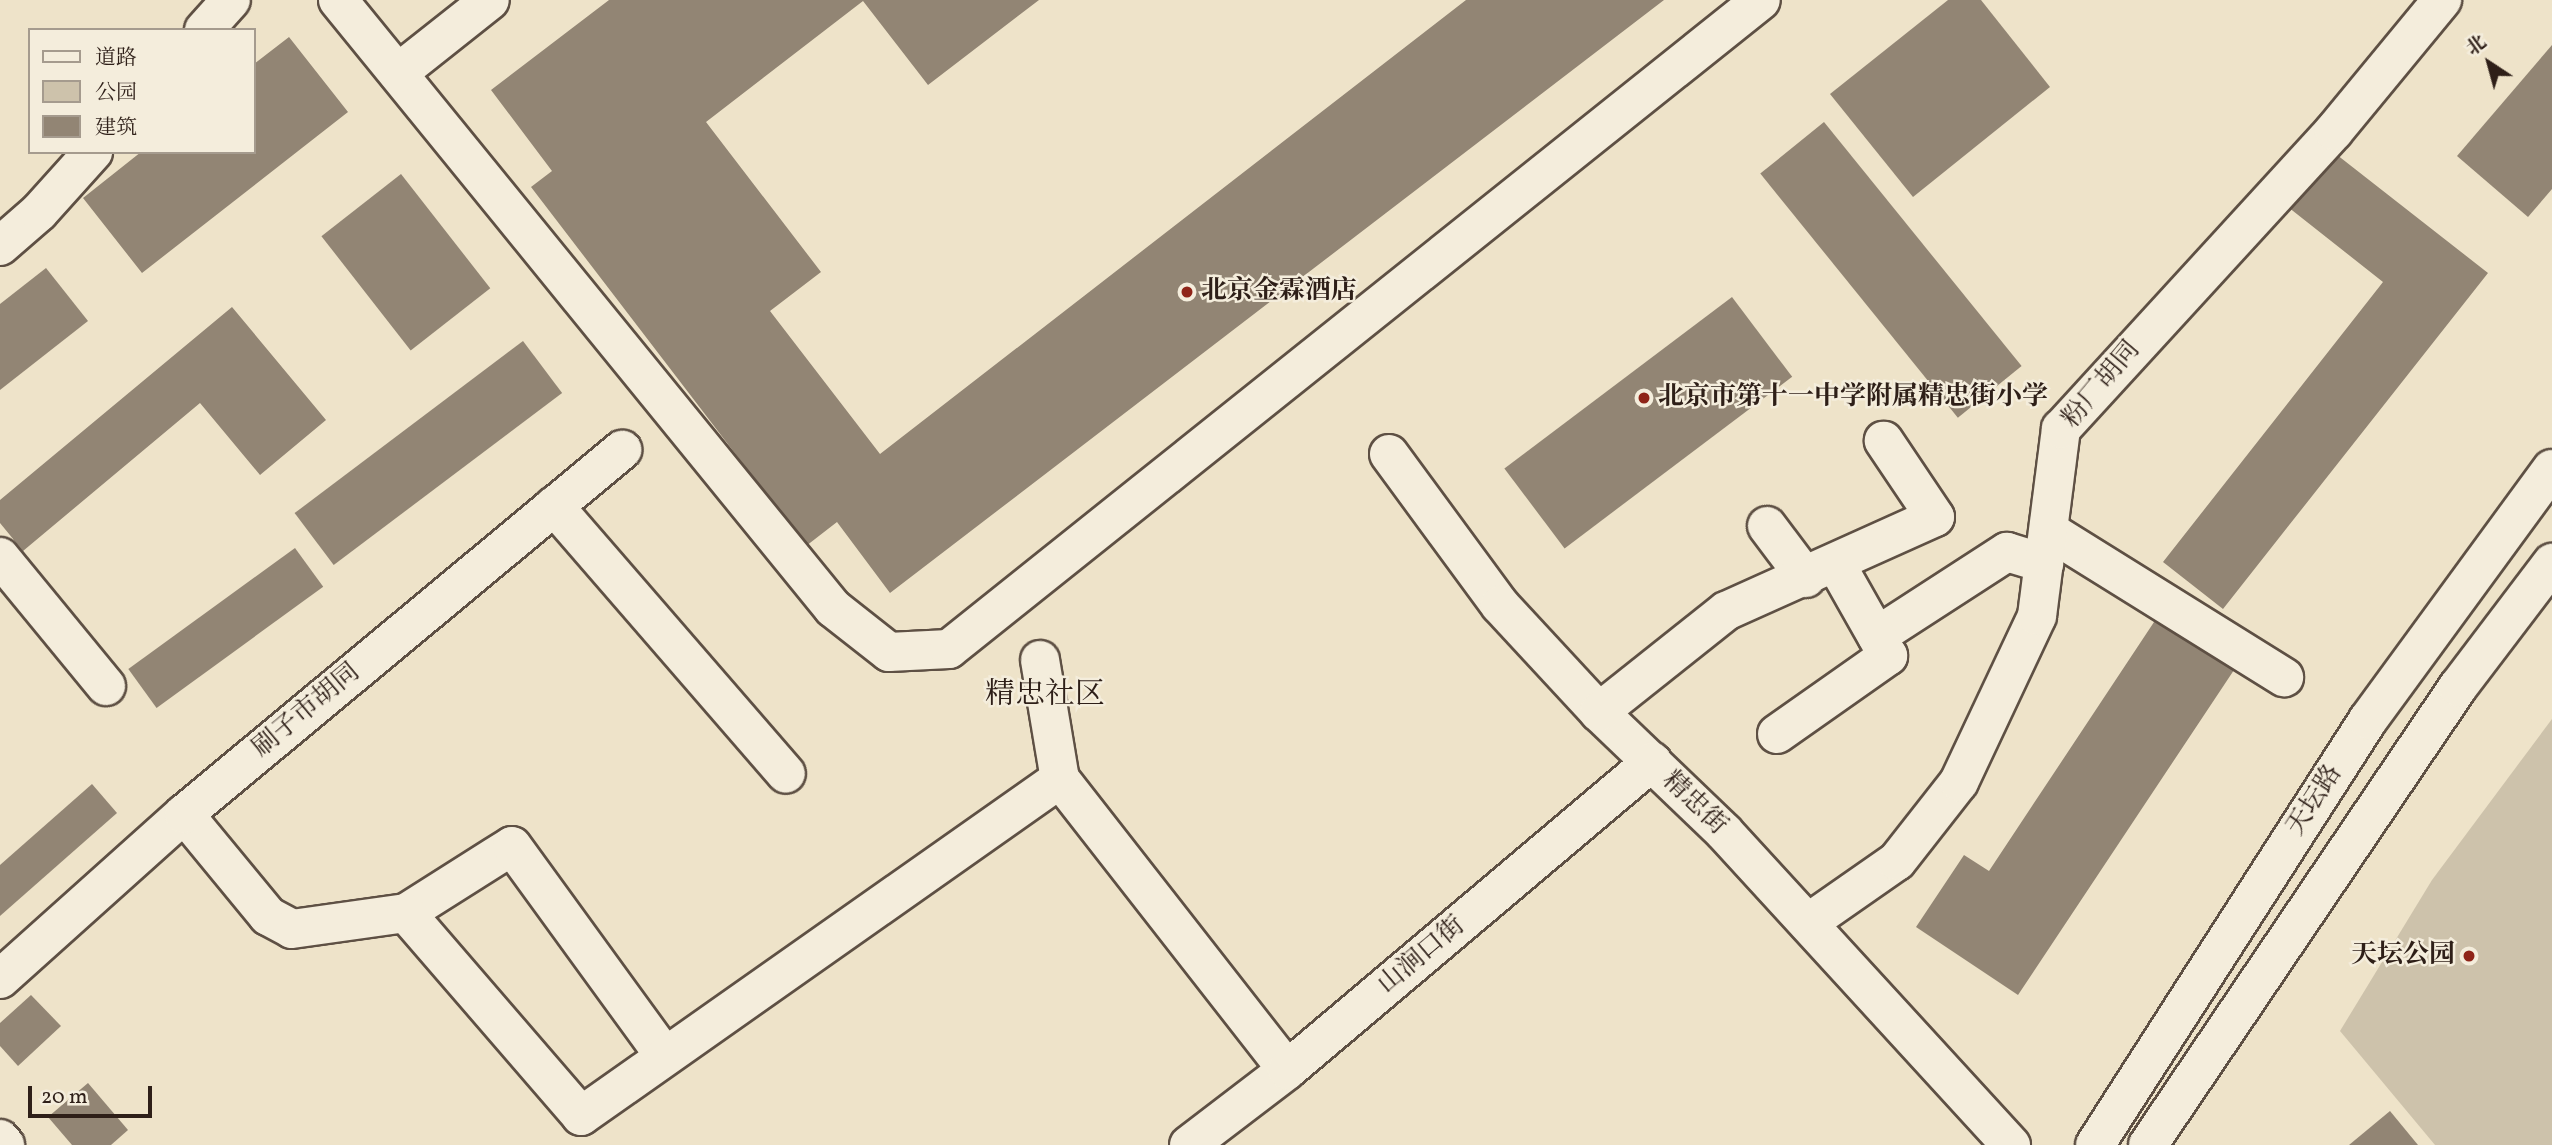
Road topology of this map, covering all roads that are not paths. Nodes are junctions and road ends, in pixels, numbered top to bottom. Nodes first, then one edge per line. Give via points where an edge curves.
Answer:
1 (230, 0) edge
2 (338, 0) edge
3 (490, 0) edge
4 (1760, 0) edge
5 (2442, 0) edge
6 (206, 28) edge
7 (398, 73) junction
8 (91, 154) edge
9 (0, 246) edge
10 (1884, 441) dead end
11 (622, 450) dead end
12 (1389, 454) dead end
13 (2552, 470) edge
14 (554, 506) junction
15 (1767, 526) dead end
16 (2047, 547) junction
17 (0, 557) edge
18 (2552, 563) edge
19 (1821, 571) junction
20 (1877, 636) junction
21 (1040, 660) dead end
22 (2284, 677) dead end
23 (106, 686) dead end
24 (1600, 712) junction
25 (1777, 734) dead end
26 (1652, 762) junction
27 (786, 774) dead end
28 (1060, 779) junction
29 (184, 814) junction
30 (406, 913) junction
31 (1808, 923) junction
32 (0, 979) edge
33 (664, 1055) junction
34 (1287, 1070) junction
35 (0, 1139) edge
36 (2002, 1141) edge
37 (5, 1145) edge
38 (1189, 1145) edge
39 (2095, 1145) edge
40 (2148, 1145) edge

1 - 6 street
2 - 7 street
3 - 7 street
4 - 7 street via 949,649 889,652 833,608
5 - 16 street, 粉厂胡同 via 2334,131 2061,429
8 - 9 street via 39,212
10 - 19 street via 1935,517
11 - 14 street, 刷子市胡同
12 - 24 street, 精忠街 via 1500,605
13 - 39 street, 天坛路 via 2368,720
14 - 27 street
14 - 29 street, 刷子市胡同
15 - 19 street
16 - 20 street via 2007,552
16 - 22 street
16 - 31 street, 粉厂胡同 via 2037,616 1958,782 1897,861
17 - 23 street
18 - 40 street, 天坛路 via 2458,687
19 - 20 street
19 - 24 street via 1726,611
20 - 25 street via 1888,656
21 - 28 street
24 - 26 street, 精忠街
26 - 31 street, 精忠街
26 - 34 street, 山涧口街
28 - 33 street
28 - 34 street
29 - 30 street via 268,916 292,929
29 - 32 street, 刷子市胡同
30 - 33 street via 581,1116
30 - 33 street via 512,846
31 - 36 street, 精忠街
34 - 38 street, 山涧口街
35 - 37 street

